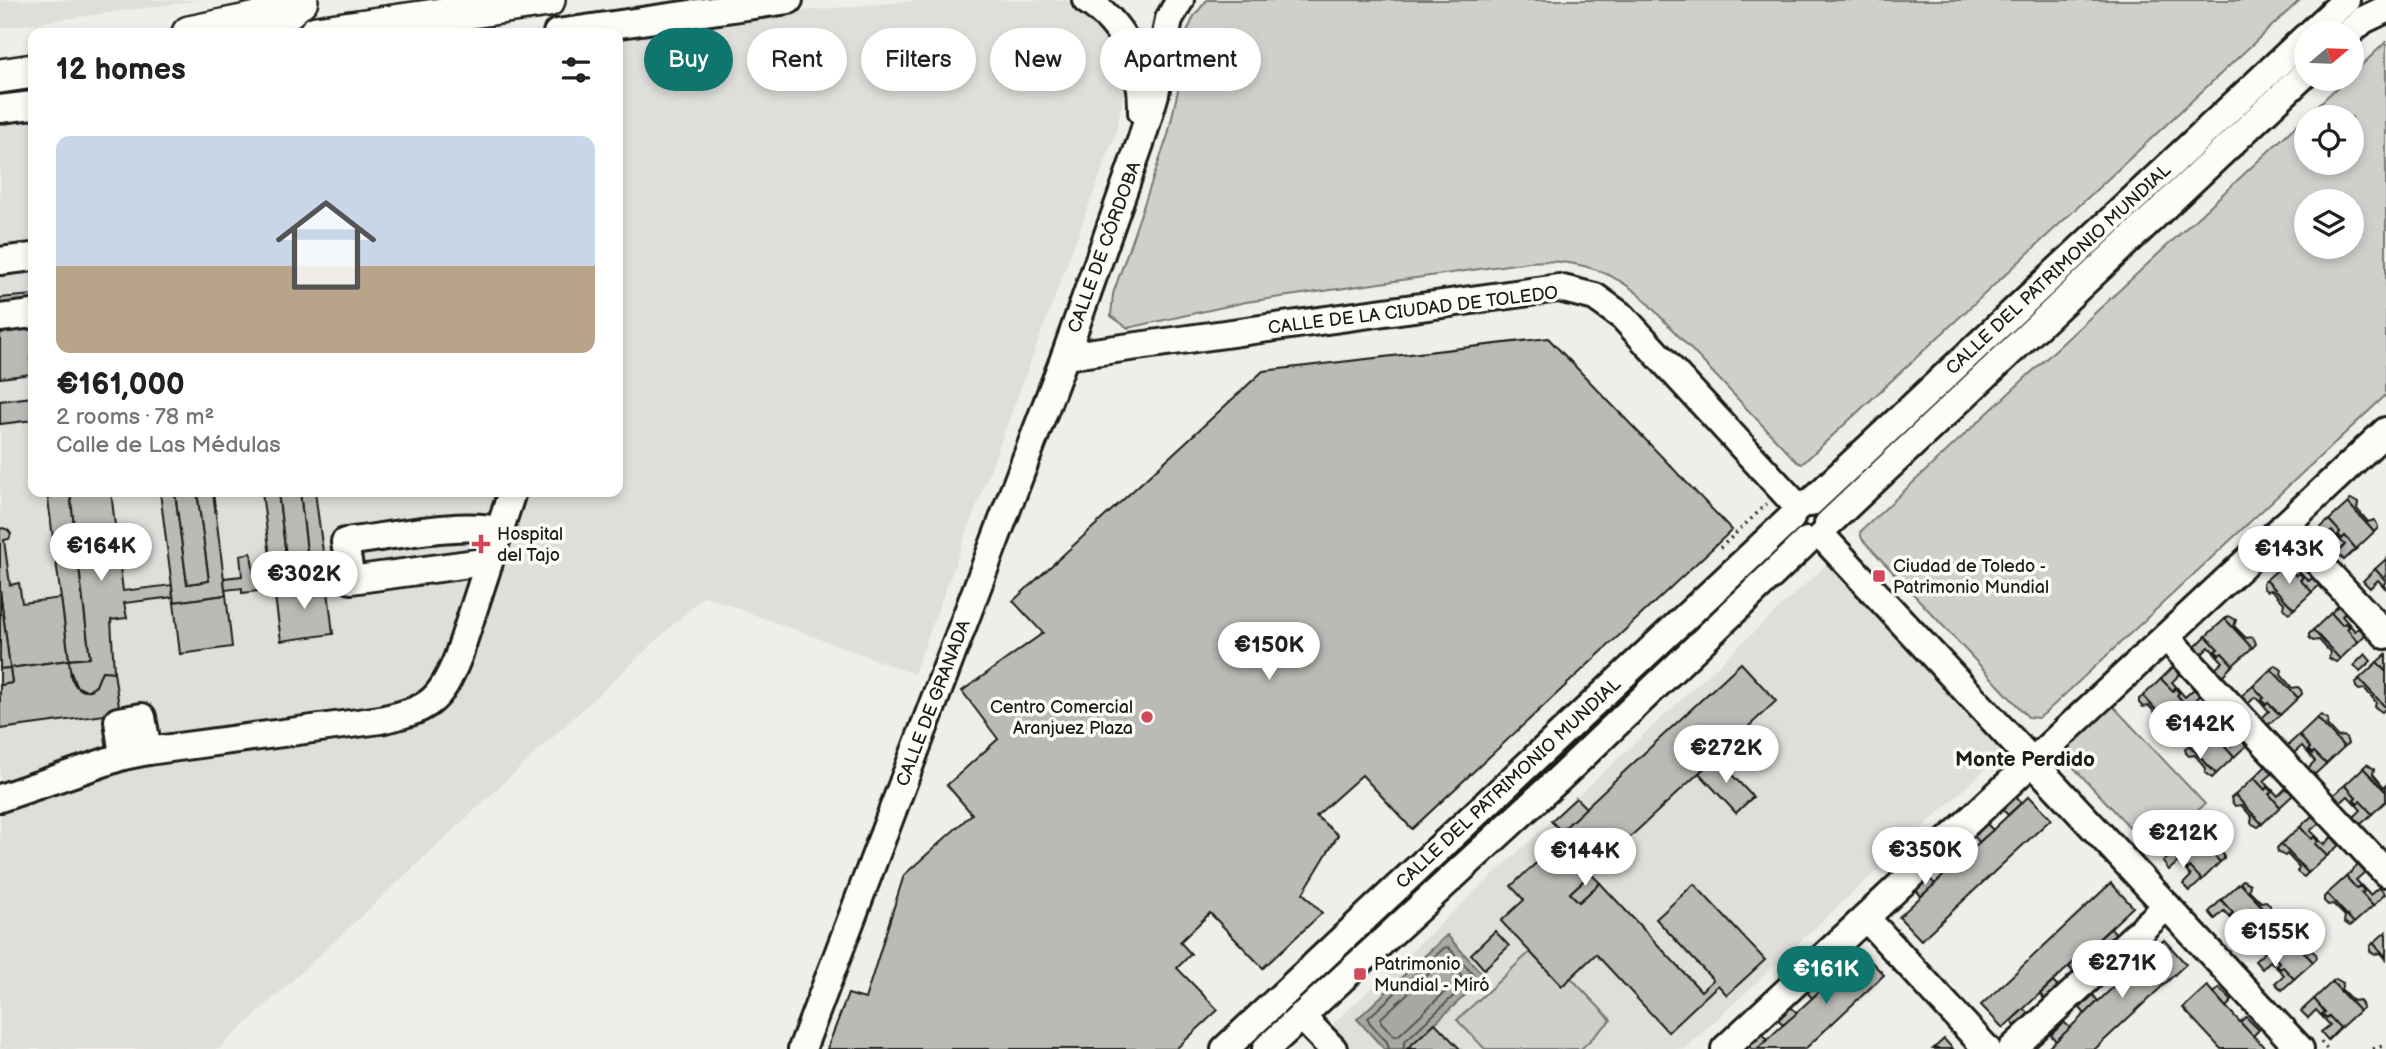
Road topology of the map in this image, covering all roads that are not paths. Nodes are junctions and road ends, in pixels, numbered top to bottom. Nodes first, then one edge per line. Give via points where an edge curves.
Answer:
1 (330, 0) edge
2 (373, 0) edge
3 (548, 0) edge
4 (789, 0) edge
5 (1086, 0) edge
6 (1180, 0) edge
7 (2346, 0) edge
8 (293, 7) edge
9 (2386, 9) edge
10 (409, 20) junction
11 (2324, 21) edge
12 (2362, 21) edge
13 (209, 28) edge
14 (352, 28) edge
15 (592, 28) edge
16 (2294, 48) edge
17 (28, 72) edge
18 (0, 76) edge
19 (2294, 84) edge
20 (28, 105) edge
21 (0, 109) edge
22 (1142, 138) junction
23 (28, 258) edge
24 (0, 261) edge
25 (28, 315) edge
26 (0, 318) edge
27 (1065, 356) junction
28 (2386, 431) edge
29 (510, 497) edge
30 (1800, 509) junction
31 (2284, 526) junction
32 (499, 531) junction
33 (1819, 533) junction
34 (488, 564) junction
35 (2386, 635) edge
36 (2165, 636) junction
37 (2032, 760) junction
38 (0, 798) edge
39 (2386, 873) edge
40 (2167, 906) junction
41 (1866, 918) junction
42 (1301, 1016) junction
43 (802, 1049) edge
44 (1225, 1049) edge
45 (1266, 1049) edge
46 (1333, 1049) edge
47 (1725, 1049) edge
48 (1987, 1049) edge
49 (2012, 1049) edge
50 (2300, 1049) edge

1 - 8 main road
2 - 10 main road
3 - 10 main road
4 - 15 street
5 - 22 street, CALLE DE CÓRDOBA via 1112,22 1131,51 1140,82
6 - 22 street, CALLE DE CÓRDOBA via 1169,19 1156,94
7 - 11 street
8 - 13 main road
9 - 12 street
10 - 14 main road
16 - 30 street, CALLE DEL PATRIMONIO MUNDIAL
17 - 18 main road
19 - 33 street, CALLE DEL PATRIMONIO MUNDIAL
20 - 21 street
22 - 27 street, CALLE DE CÓRDOBA
23 - 24 street
25 - 26 street
27 - 30 street, CALLE DE LA CIUDAD DE TOLEDO via 1559,288 1595,297 1623,317
27 - 43 street, CALLE DE GRANADA
28 - 31 street
29 - 32 street
30 - 33 street, CALLE DE LA CIUDAD DE TOLEDO via 1822,507 1826,512
30 - 44 street, CALLE DEL PATRIMONIO MUNDIAL
31 - 35 street
31 - 36 street
32 - 34 street
32 - 34 street via 465,528 345,542 351,580
33 - 37 street
33 - 42 street, CALLE DEL PATRIMONIO MUNDIAL
34 - 38 street via 449,680 432,702 409,714 135,753
36 - 37 street
36 - 39 street
37 - 40 street
37 - 41 street
40 - 49 street
40 - 50 street
41 - 47 street
41 - 48 street
42 - 45 street, CALLE DEL PATRIMONIO MUNDIAL
42 - 46 street

